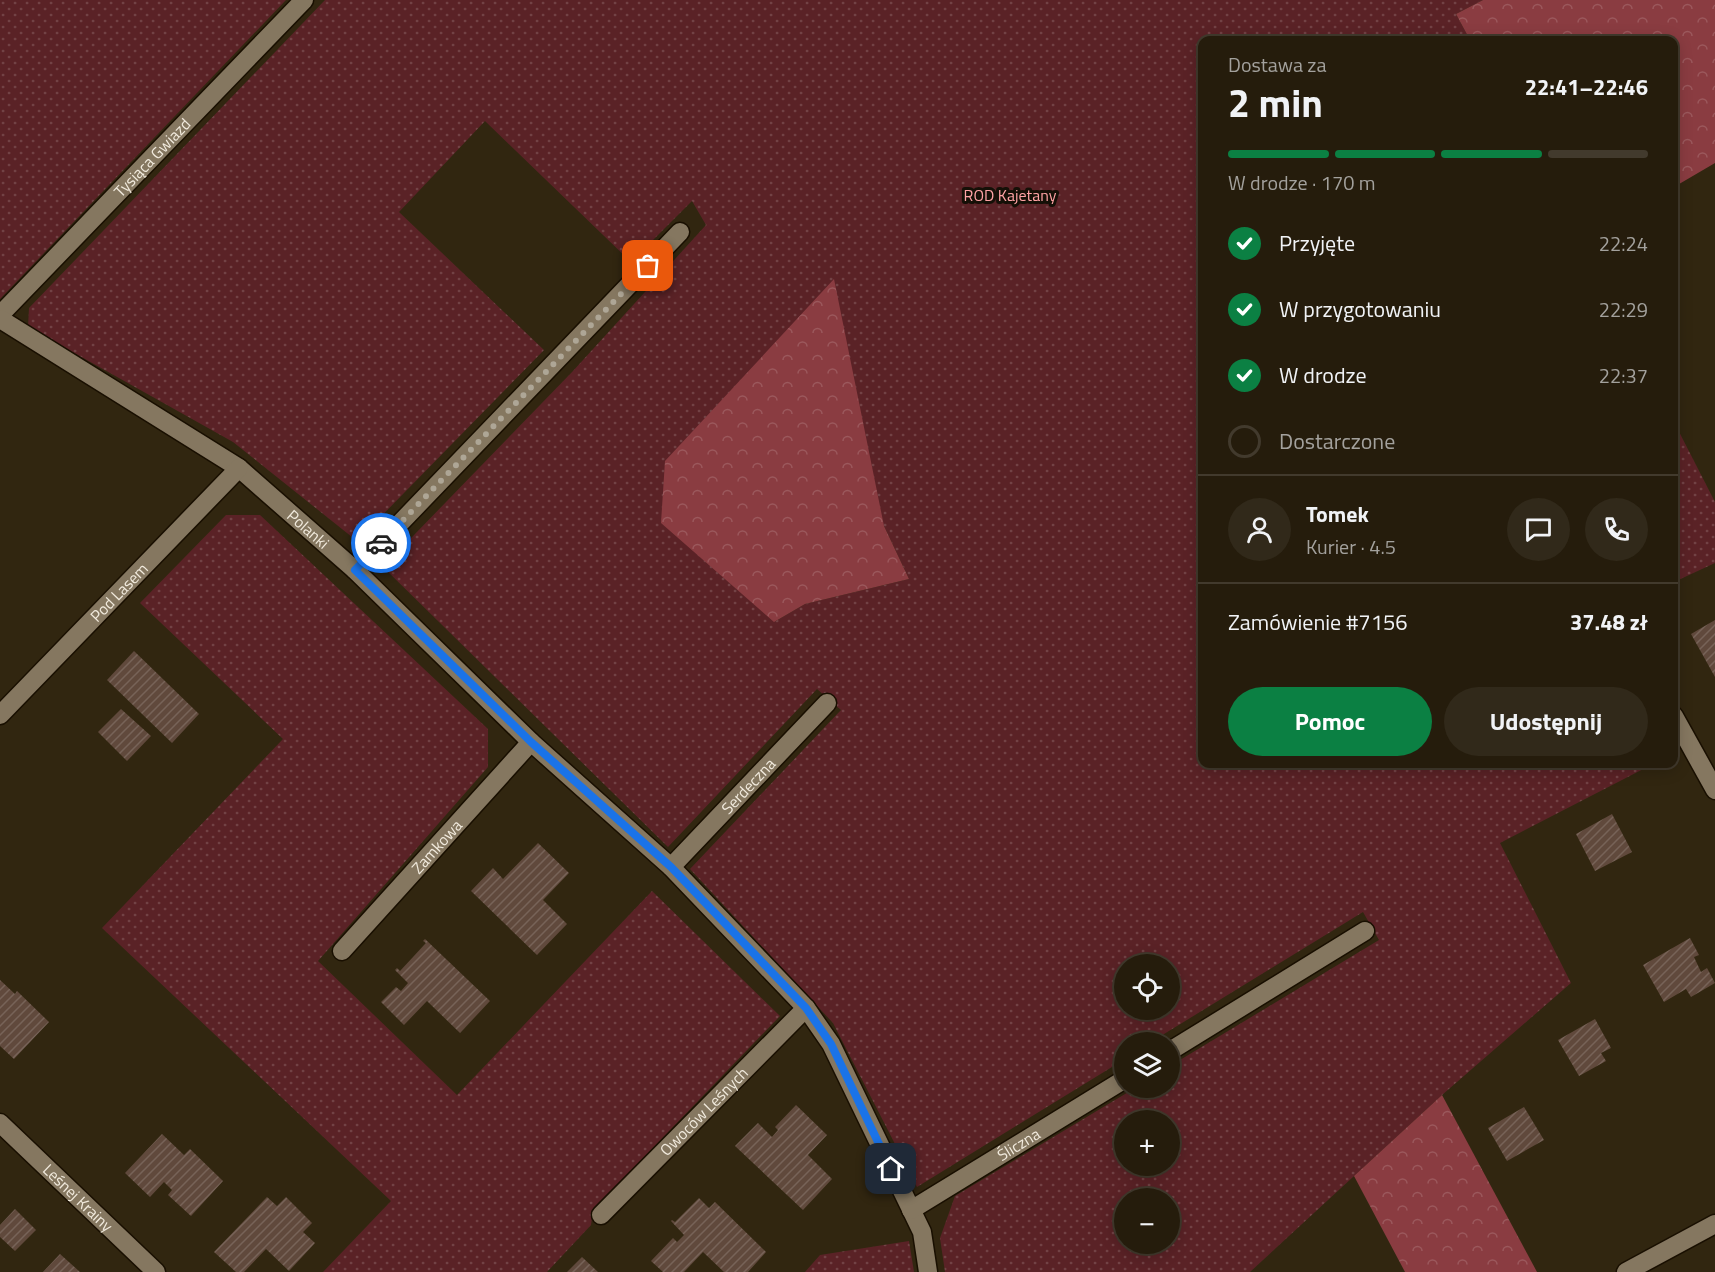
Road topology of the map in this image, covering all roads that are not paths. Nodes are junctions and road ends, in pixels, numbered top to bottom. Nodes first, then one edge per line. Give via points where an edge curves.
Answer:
1 (304, 0) edge
2 (680, 232) dead end
3 (0, 315) edge
4 (0, 319) edge
5 (239, 468) junction
6 (355, 570) junction
7 (827, 703) dead end
8 (0, 716) edge
9 (1678, 723) edge
10 (531, 742) junction
11 (1715, 790) edge
12 (671, 867) junction
13 (1365, 930) dead end
14 (342, 951) dead end
15 (806, 1008) junction
16 (1180, 1045) edge
17 (1114, 1085) edge
18 (0, 1123) edge
19 (912, 1210) junction
20 (601, 1215) dead end
21 (1715, 1224) edge
22 (156, 1272) edge
23 (928, 1272) edge
24 (1626, 1272) edge

1 - 3 street, Tysiąca Gwiazd
2 - 6 street
4 - 5 street, Polanki
5 - 6 street, Polanki
5 - 8 street, Pod Lasem
6 - 10 street, Polanki
7 - 12 street, Serdeczna
9 - 11 street
10 - 12 street, Polanki
10 - 14 street, Zamkowa
12 - 15 street, Polanki
13 - 16 street
15 - 19 street, Polanki via 831,1044
15 - 20 street, Owoców Leśnych
17 - 19 street, Śliczna
18 - 22 street, Leśnej Krainy
19 - 23 street, Polanki via 922,1232
21 - 24 street

